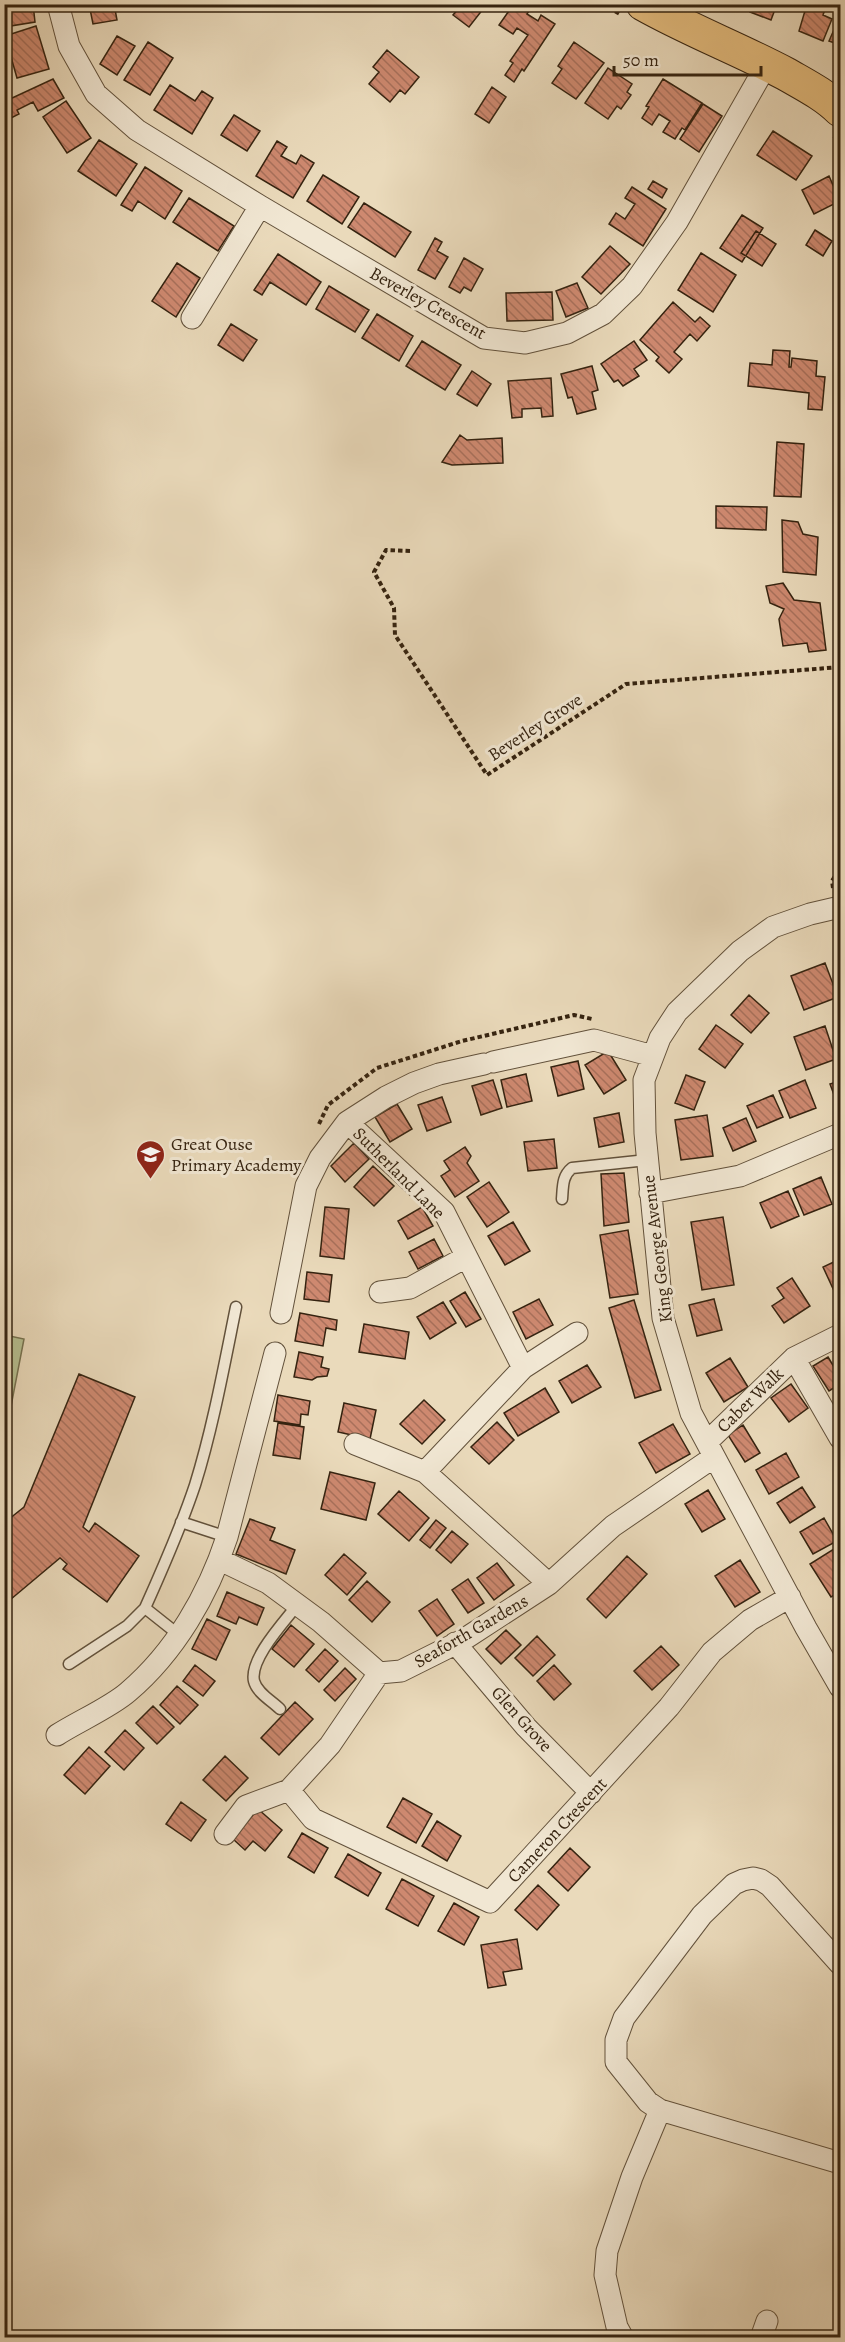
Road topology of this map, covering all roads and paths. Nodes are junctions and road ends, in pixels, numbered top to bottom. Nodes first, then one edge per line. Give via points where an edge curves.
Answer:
1 (58, 4) edge
2 (643, 4) edge
3 (767, 64) junction
4 (840, 110) edge
5 (260, 206) junction
6 (192, 318) dead end
7 (410, 551) dead end
8 (840, 667) edge
9 (840, 868) edge
10 (832, 881) dead end
11 (840, 907) edge
12 (595, 1020) dead end
13 (653, 1056) junction
14 (347, 1122) junction
15 (314, 1134) dead end
16 (840, 1134) edge
17 (647, 1160) junction
18 (650, 1193) junction
19 (562, 1199) dead end
20 (466, 1257) junction
21 (380, 1292) dead end
22 (236, 1307) dead end
23 (281, 1313) dead end
24 (577, 1333) dead end
25 (840, 1335) edge
26 (275, 1353) dead end
27 (794, 1358) junction
28 (523, 1368) junction
29 (840, 1438) edge
30 (355, 1444) dead end
31 (710, 1449) junction
32 (425, 1472) junction
33 (181, 1522) junction
34 (227, 1537) junction
35 (220, 1560) junction
36 (549, 1584) junction
37 (790, 1598) junction
38 (298, 1604) junction
39 (145, 1608) junction
40 (179, 1635) junction
41 (455, 1643) junction
42 (69, 1664) dead end
43 (380, 1673) junction
44 (840, 1687) edge
45 (280, 1709) dead end
46 (57, 1735) dead end
47 (289, 1790) junction
48 (591, 1792) junction
49 (225, 1834) dead end
50 (840, 1964) edge
51 (660, 2110) junction
52 (840, 2163) edge
53 (623, 2337) edge

1 - 5 street, Beverley Crescent via 69,46 96,94 136,130
2 - 3 main road
3 - 4 main road via 805,84
3 - 5 street, Beverley Crescent via 677,222 633,285 603,314 567,333 525,343 484,338
5 - 6 street
7 - 8 path, Beverley Grove via 386,550 374,572 394,608 395,635 487,775 626,684
9 - 10 path
11 - 13 street, King George Avenue via 773,927 740,951 677,1012
12 - 15 path via 574,1015 462,1041 378,1068 328,1105
13 - 14 street, Sutherland Lane via 594,1040 439,1074 386,1097
13 - 17 street, King George Avenue via 644,1080
14 - 20 street, Sutherland Lane via 444,1212
14 - 23 street, Sutherland Lane via 320,1158 306,1186
16 - 18 street via 740,1176
17 - 18 street, King George Avenue
17 - 19 lane via 572,1168 563,1181
18 - 31 street, King George Avenue via 663,1318 691,1413
20 - 21 street via 410,1288
20 - 28 street, Sutherland Lane
22 - 33 lane via 218,1396
24 - 28 street
25 - 27 street, Caber Walk
26 - 34 street
27 - 29 street, Caber Walk
27 - 31 street, Caber Walk
28 - 32 street
30 - 32 street
31 - 36 street, Seaforth Gardens via 613,1526
31 - 37 street, King George Avenue
32 - 36 street
33 - 34 lane
33 - 39 lane
34 - 35 street
35 - 38 street via 268,1583
35 - 40 street
36 - 41 street, Seaforth Gardens
37 - 44 street, King George Avenue
37 - 48 street, Cameron Crescent via 750,1620 712,1652 669,1707
38 - 43 street
38 - 45 lane via 270,1640 254,1674 261,1692
39 - 40 lane
39 - 42 lane via 127,1626
40 - 46 street via 128,1693
41 - 43 street, Seaforth Gardens via 401,1671
41 - 48 street, Glen Grove via 526,1727
43 - 47 street via 330,1745
47 - 48 street, Cameron Crescent via 313,1819 490,1902
47 - 49 street via 246,1806
50 - 51 street via 770,1886 753,1878 734,1884 702,1915 624,2018 616,2040 616,2062 648,2102
51 - 52 street
51 - 53 street via 607,2251 605,2275

